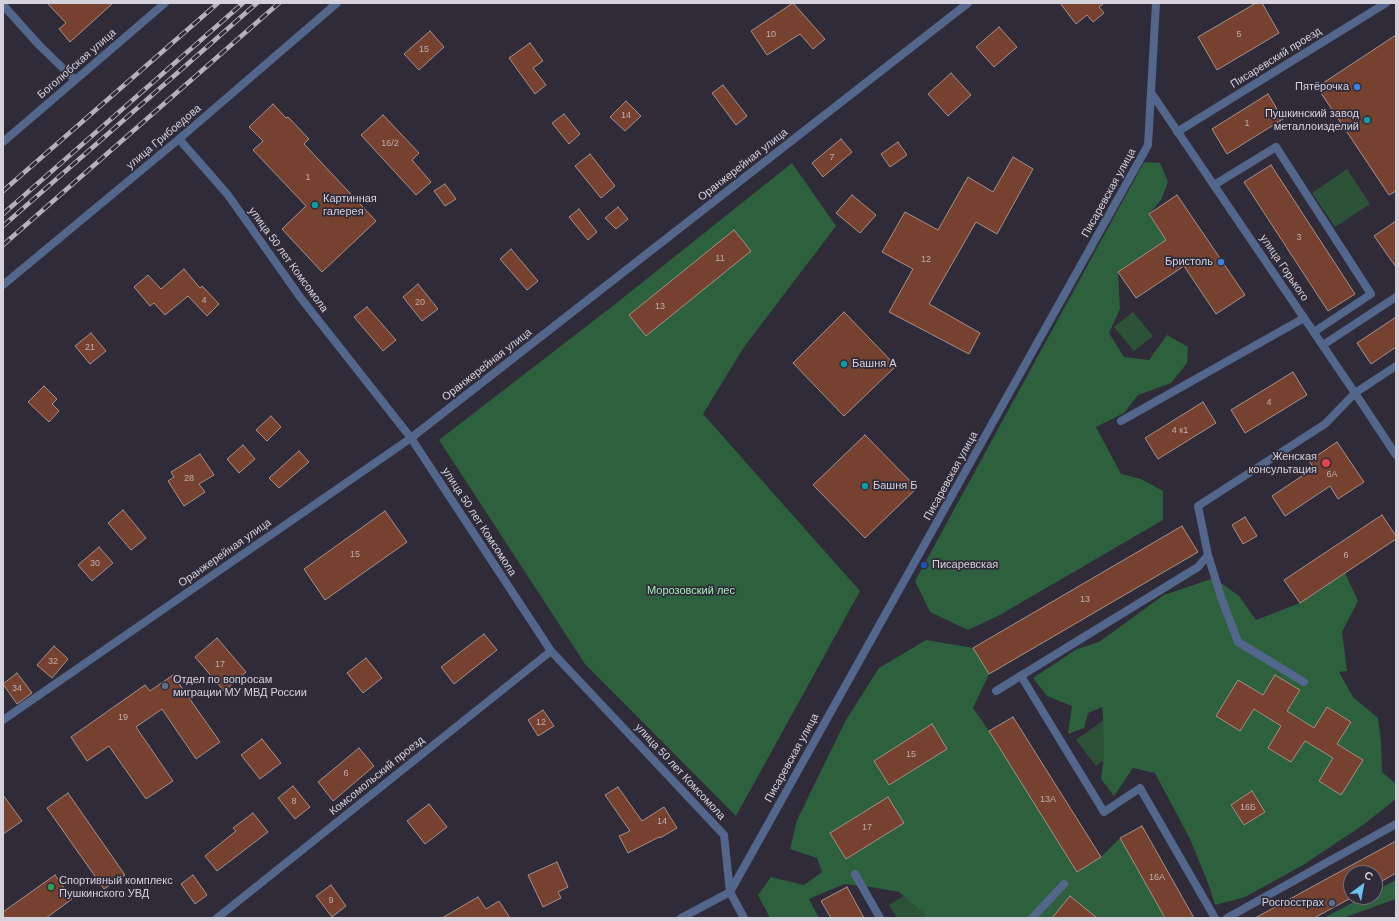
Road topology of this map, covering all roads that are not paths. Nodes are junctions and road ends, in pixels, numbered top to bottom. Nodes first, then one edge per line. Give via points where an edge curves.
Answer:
1 (165, 3) edge
2 (337, 3) edge
3 (968, 3) edge
4 (1156, 3) edge
5 (1386, 3) edge
6 (3, 5) edge
7 (75, 80) junction
8 (1152, 94) junction
9 (1178, 132) junction
10 (179, 139) junction
11 (3, 142) edge
12 (1214, 185) junction
13 (3, 285) edge
14 (1396, 297) edge
15 (1304, 318) junction
16 (1314, 332) junction
17 (1323, 345) junction
18 (1396, 366) edge
19 (1355, 393) junction
20 (1121, 421) dead end
21 (411, 438) junction
22 (1396, 455) edge
23 (1208, 555) junction
24 (551, 651) junction
25 (1021, 676) junction
26 (1304, 682) dead end
27 (996, 691) dead end
28 (3, 720) edge
29 (1396, 824) edge
30 (854, 874) dead end
31 (1064, 884) dead end
32 (730, 892) junction
33 (217, 918) edge
34 (680, 918) edge
35 (744, 918) edge
36 (880, 918) edge
37 (1032, 918) edge
38 (1215, 918) edge
39 (1227, 918) edge

1 - 7 street, Боголюбская улица
2 - 10 street, улица Грибоедова
3 - 21 street, Оранжерейная улица
4 - 8 street, Писаревская улица
5 - 9 street, Писаревский проезд
6 - 7 street
7 - 11 street, Боголюбская улица
8 - 9 street, улица Горького
8 - 32 street, Писаревская улица via 1148,145
9 - 12 street, улица Горького
10 - 13 street, улица Грибоедова
10 - 21 street, улица 50 лет Комсомола via 228,195 300,297
12 - 15 street, улица Горького
12 - 16 street via 1276,147 1371,294
14 - 17 street
15 - 16 street, улица Горького
15 - 20 street
16 - 17 street, улица Горького
17 - 19 street, улица Горького
18 - 19 street
19 - 22 street, улица Горького
19 - 23 street via 1325,424 1198,506
21 - 24 street, улица 50 лет Комсомола
21 - 28 street, Оранжерейная улица
23 - 25 street via 1198,567
23 - 26 street via 1238,642
24 - 32 street, улица 50 лет Комсомола via 724,836
24 - 33 street, Комсомольский проезд
25 - 27 street
25 - 38 street via 1104,812 1140,788
29 - 39 street
30 - 36 street
31 - 37 street
32 - 34 street
32 - 35 street, улица 50 лет Комсомола

